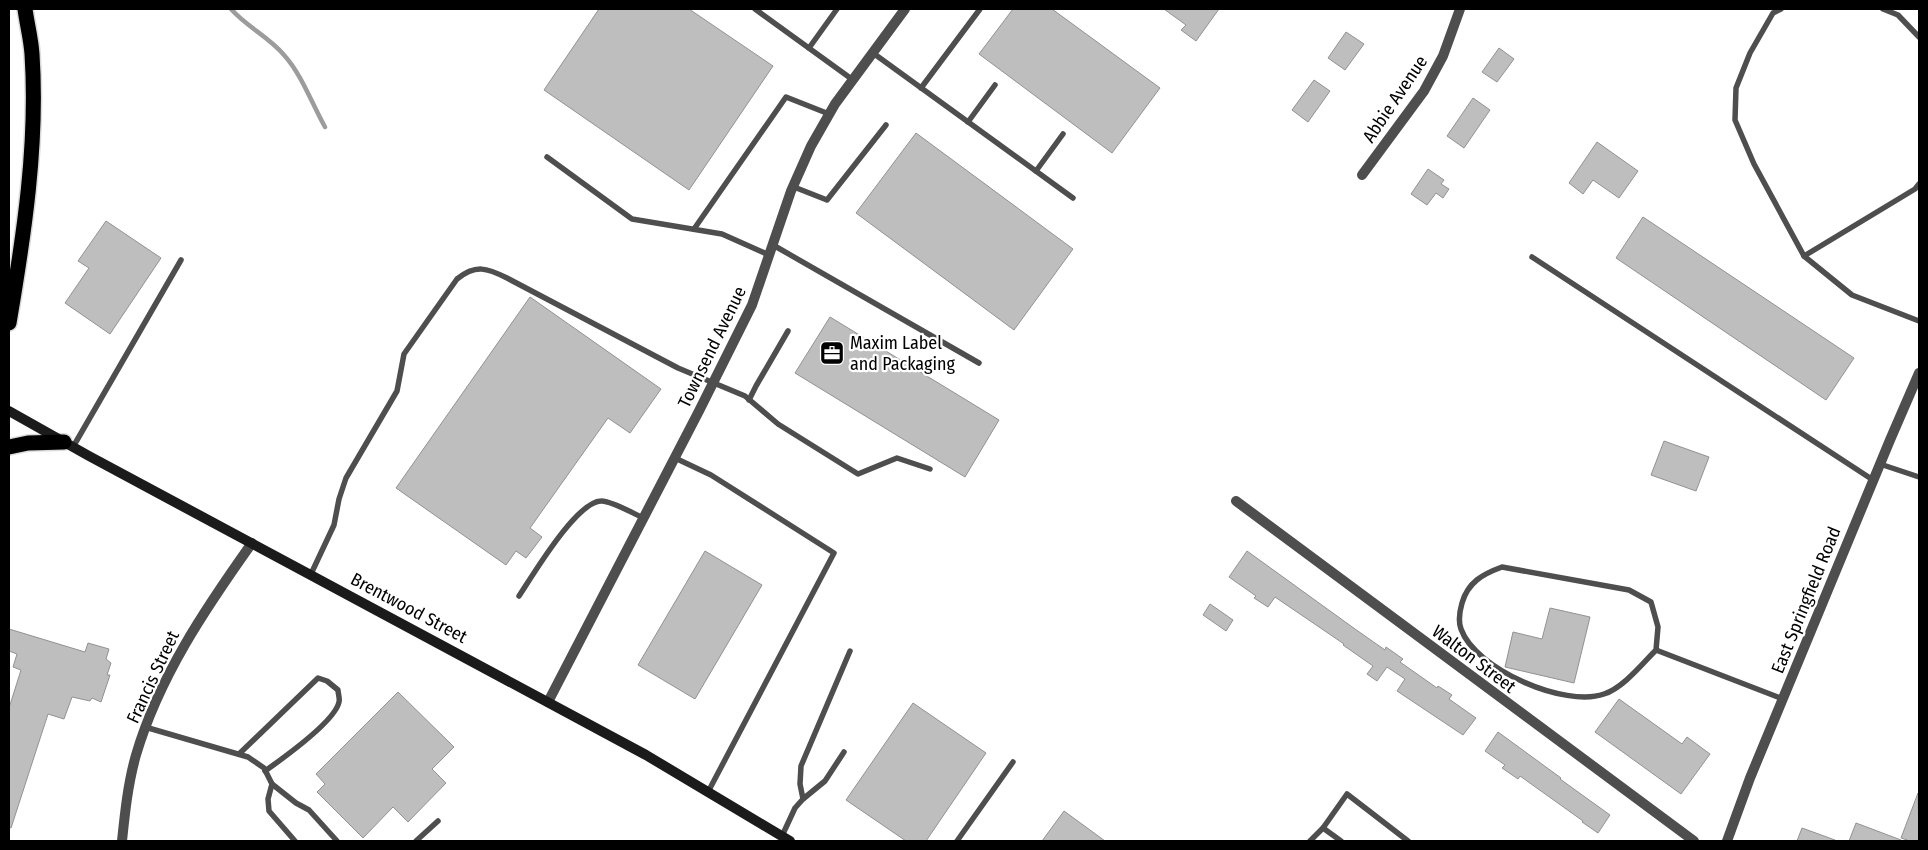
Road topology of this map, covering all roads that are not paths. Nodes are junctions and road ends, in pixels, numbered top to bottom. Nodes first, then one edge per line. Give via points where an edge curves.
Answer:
1 (25, 9) edge
2 (755, 9) edge
3 (837, 9) edge
4 (905, 9) edge
5 (980, 9) edge
6 (1460, 9) edge
7 (1781, 9) edge
8 (1883, 9) edge
9 (1919, 36) edge
10 (809, 48) junction
11 (873, 53) junction
12 (853, 80) junction
13 (995, 85) dead end
14 (921, 88) junction
15 (830, 114) junction
16 (968, 122) junction
17 (886, 125) dead end
18 (1063, 134) dead end
19 (546, 157) dead end
20 (1036, 171) junction
21 (1362, 175) dead end
22 (1919, 184) edge
23 (794, 187) junction
24 (1073, 198) dead end
25 (694, 229) junction
26 (771, 250) junction
27 (1804, 256) junction
28 (1532, 257) dead end
29 (181, 260) dead end
30 (1919, 321) edge
31 (9, 323) edge
32 (788, 331) dead end
33 (979, 364) dead end
34 (1919, 373) edge
35 (713, 383) junction
36 (749, 400) junction
37 (9, 411) edge
38 (69, 444) junction
39 (9, 447) edge
40 (675, 458) junction
41 (1880, 464) junction
42 (930, 469) dead end
43 (1919, 477) edge
44 (1873, 480) junction
45 (1236, 501) dead end
46 (644, 518) junction
47 (252, 542) junction
48 (311, 574) junction
49 (519, 596) dead end
50 (1656, 650) junction
51 (850, 651) dead end
52 (1783, 699) junction
53 (548, 702) junction
54 (145, 727) junction
55 (844, 752) dead end
56 (239, 754) junction
57 (1013, 762) dead end
58 (265, 771) junction
59 (272, 784) junction
60 (708, 792) junction
61 (803, 799) junction
62 (438, 821) dead end
63 (1323, 828) junction
64 (786, 839) edge
65 (122, 841) edge
66 (295, 841) edge
67 (337, 841) edge
68 (416, 841) edge
69 (957, 841) edge
70 (1310, 841) edge
71 (1341, 841) edge
72 (1408, 841) edge
73 (1694, 841) edge
74 (1727, 841) edge

1 - 31 highway via 32,54 30,173
2 - 10 lane
3 - 10 lane
4 - 11 street, Townsend Avenue
5 - 14 lane
6 - 21 street, Abbie Avenue via 1443,56 1424,91
7 - 27 lane via 1773,13 1750,53 1736,88 1735,120 1754,164
8 - 9 lane via 1898,15
10 - 12 lane
11 - 12 street, Townsend Avenue
11 - 14 lane
12 - 15 street, Townsend Avenue
13 - 16 lane
14 - 16 lane
15 - 23 street, Townsend Avenue via 811,146
15 - 25 lane via 786,97
16 - 20 lane
17 - 23 lane via 827,200
18 - 20 lane
19 - 25 lane via 632,219
20 - 24 lane
22 - 27 lane
23 - 26 street, Townsend Avenue
25 - 26 lane via 722,234
26 - 33 lane
26 - 35 street, Townsend Avenue via 752,305
27 - 30 lane via 1852,295
28 - 44 lane
29 - 38 lane
32 - 36 lane
34 - 41 street, East Springfield Road
35 - 36 lane
35 - 40 street, Townsend Avenue
35 - 48 lane via 678,368 501,274 488,269 466,272 456,279 404,354 397,390 346,478 334,525
36 - 42 lane via 778,424 858,474 897,458
37 - 38 main road, Brentwood Street
38 - 39 highway via 28,443
38 - 47 main road, Brentwood Street
40 - 46 street, Townsend Avenue
40 - 60 lane via 711,475 834,552
41 - 43 lane
41 - 44 street, East Springfield Road
44 - 52 street, East Springfield Road
45 - 73 street, Walton Street
46 - 49 lane via 604,500 592,503 562,531
46 - 53 street, Townsend Avenue
47 - 48 main road, Brentwood Street
47 - 54 street, Francis Street via 212,598 178,656
48 - 53 main road, Brentwood Street
50 - 50 lane via 1658,627 1652,602 1630,590 1502,567 1471,584 1460,611 1460,628 1469,642 1498,670 1569,697 1605,694 1626,680
50 - 52 lane
51 - 61 lane via 801,766
52 - 74 street, East Springfield Road
53 - 60 main road, Brentwood Street
54 - 56 lane
54 - 65 street, Francis Street via 129,788
55 - 61 lane via 825,781
56 - 58 lane
56 - 58 lane via 318,678 327,681 338,690 339,702 332,714 300,747
57 - 69 lane
58 - 59 lane
59 - 66 lane via 269,811
59 - 67 lane via 309,810
60 - 64 main road, Brentwood Street
61 - 64 lane via 796,808
62 - 68 lane
63 - 70 lane
63 - 71 lane
63 - 72 lane via 1347,794

